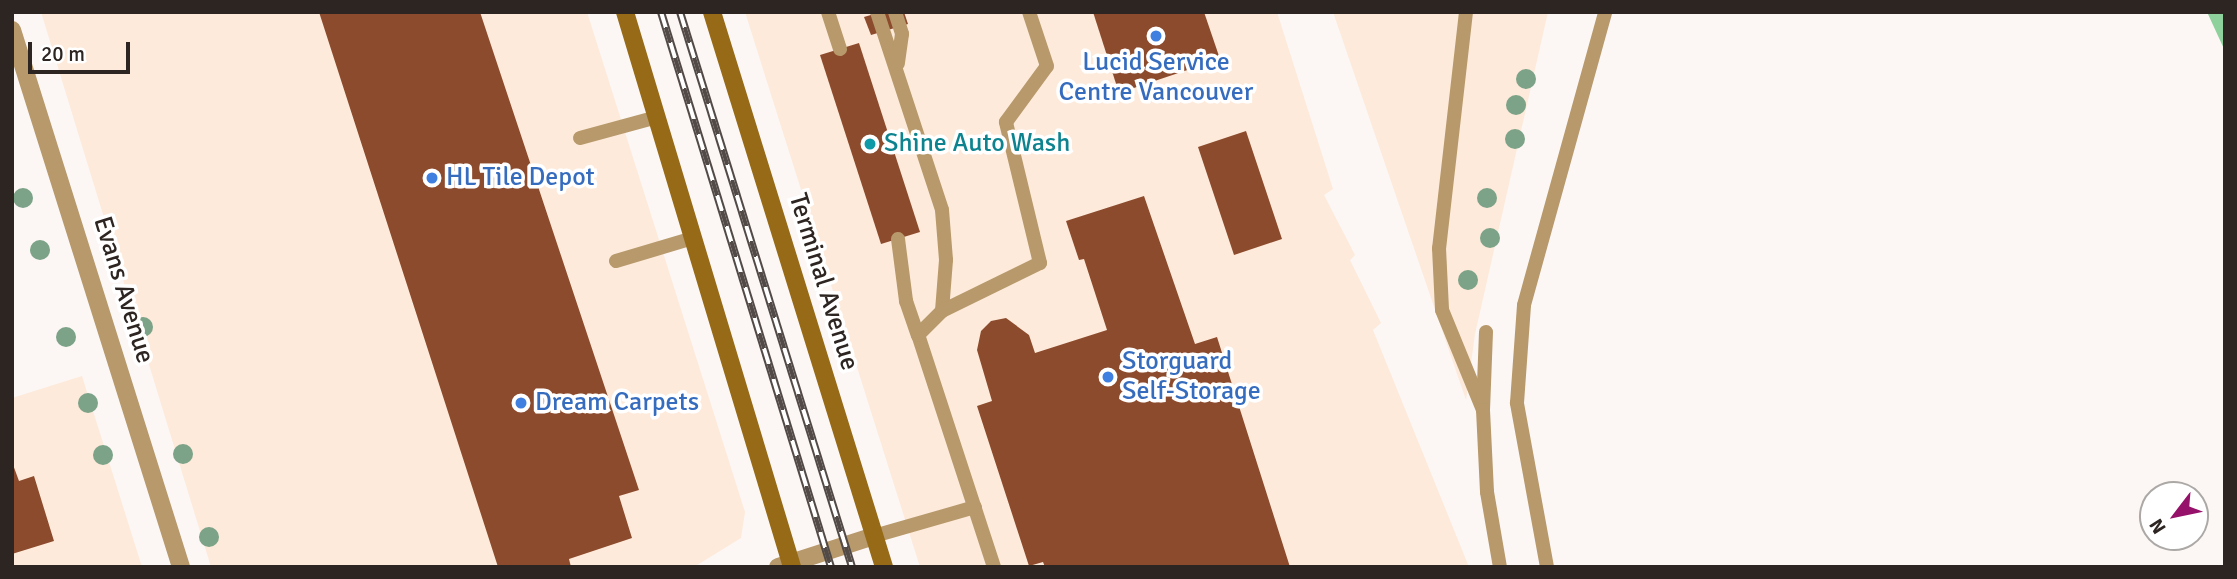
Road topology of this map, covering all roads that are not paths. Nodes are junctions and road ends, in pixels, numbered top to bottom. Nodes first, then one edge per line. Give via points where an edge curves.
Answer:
1 (625, 12) edge
2 (712, 12) edge
3 (828, 12) edge
4 (877, 12) edge
5 (895, 12) edge
6 (1030, 12) edge
7 (1466, 12) edge
8 (1605, 12) edge
9 (12, 30) edge
10 (840, 49) dead end
11 (898, 65) junction
12 (657, 117) junction
13 (580, 138) dead end
14 (693, 238) junction
15 (898, 239) dead end
16 (616, 261) dead end
17 (942, 311) junction
18 (1486, 332) dead end
19 (918, 335) junction
20 (1483, 410) junction
21 (975, 507) junction
22 (874, 536) junction
23 (787, 565) edge
24 (181, 567) edge
25 (884, 567) edge
26 (994, 567) edge
27 (1500, 567) edge
28 (1546, 567) edge

1 - 12 main road
2 - 22 main road, Terminal Avenue
3 - 10 lane
4 - 11 lane
5 - 11 lane via 902,34
6 - 17 lane via 1047,66 1006,122 1040,263
7 - 20 lane via 1439,248 1441,298 1459,360
8 - 28 lane via 1524,306 1517,403
9 - 24 street, Evans Avenue
11 - 17 lane via 942,211 946,260
12 - 13 lane
12 - 14 main road
14 - 16 lane
14 - 23 main road
15 - 19 lane via 906,301
17 - 19 lane
18 - 20 lane
19 - 21 lane
20 - 27 lane via 1487,492
21 - 22 lane
21 - 26 lane
22 - 23 street
22 - 25 main road, Terminal Avenue

